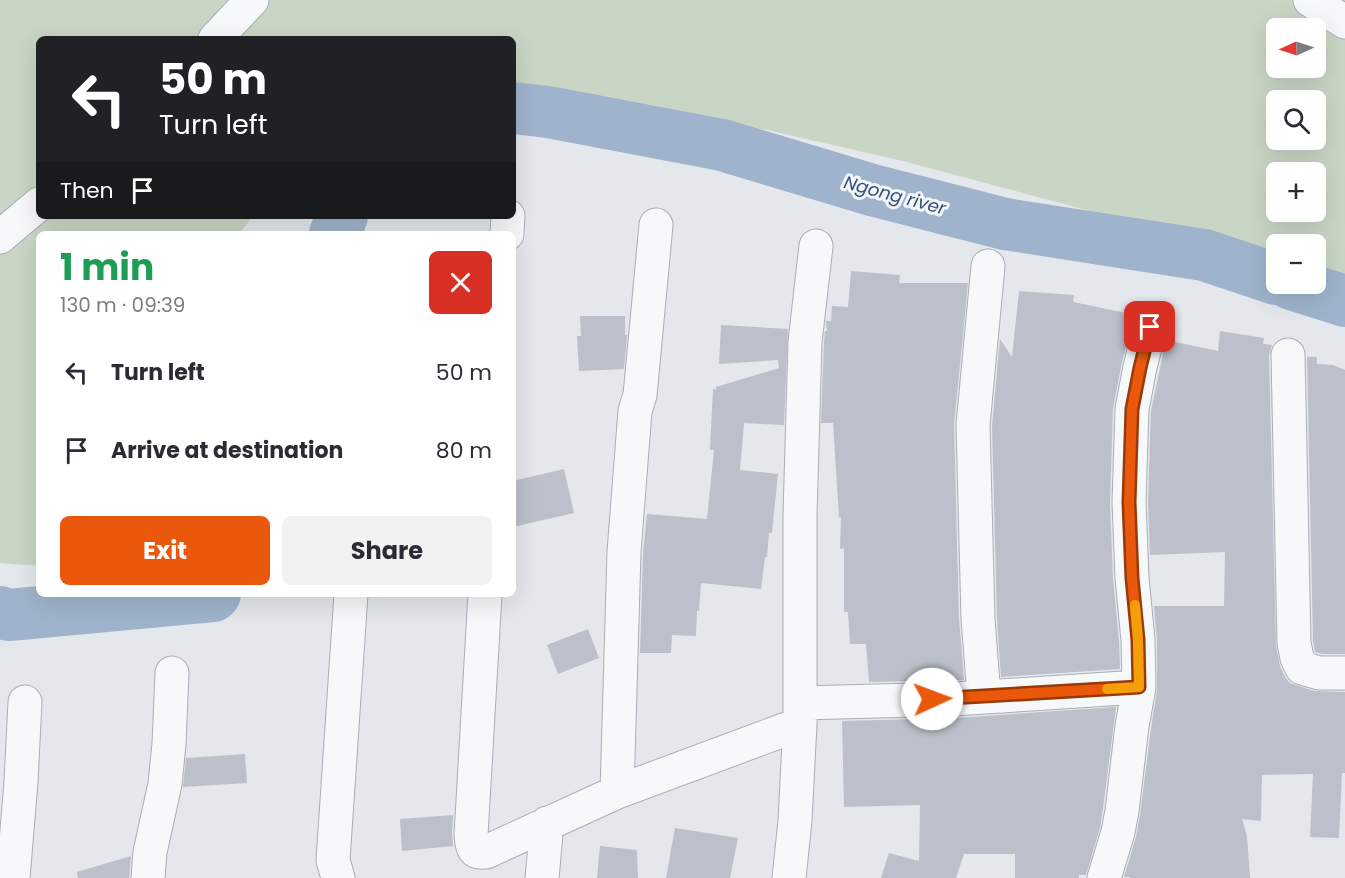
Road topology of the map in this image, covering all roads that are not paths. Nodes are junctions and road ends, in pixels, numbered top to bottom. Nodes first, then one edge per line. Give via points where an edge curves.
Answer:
1 (252, 0) edge
2 (1310, 0) edge
3 (1345, 22) edge
4 (218, 36) edge
5 (36, 207) edge
6 (656, 225) dead end
7 (0, 237) edge
8 (816, 246) dead end
9 (988, 266) dead end
10 (1150, 327) dead end
11 (1288, 355) dead end
12 (351, 597) edge
13 (485, 597) edge
14 (172, 673) dead end
15 (1345, 673) edge
16 (1139, 687) junction
17 (984, 696) junction
18 (25, 702) dead end
19 (800, 714) junction
20 (617, 792) junction
21 (547, 823) junction
22 (13, 878) edge
23 (148, 878) edge
24 (338, 878) edge
25 (542, 878) edge
26 (789, 878) edge
27 (1104, 878) edge

1 - 4 street
2 - 3 street
5 - 7 street
6 - 20 street via 624,552
8 - 19 street via 805,342
9 - 17 street via 973,425
10 - 16 street via 1132,409 1129,502
11 - 15 street via 1294,643 1302,668 1319,673
12 - 24 street via 333,860
13 - 21 street via 472,845 479,853 486,852
14 - 23 street via 165,784
16 - 17 street
16 - 27 street via 1122,811
17 - 19 street
18 - 22 street
19 - 20 street
19 - 26 street
20 - 21 street
21 - 25 street

